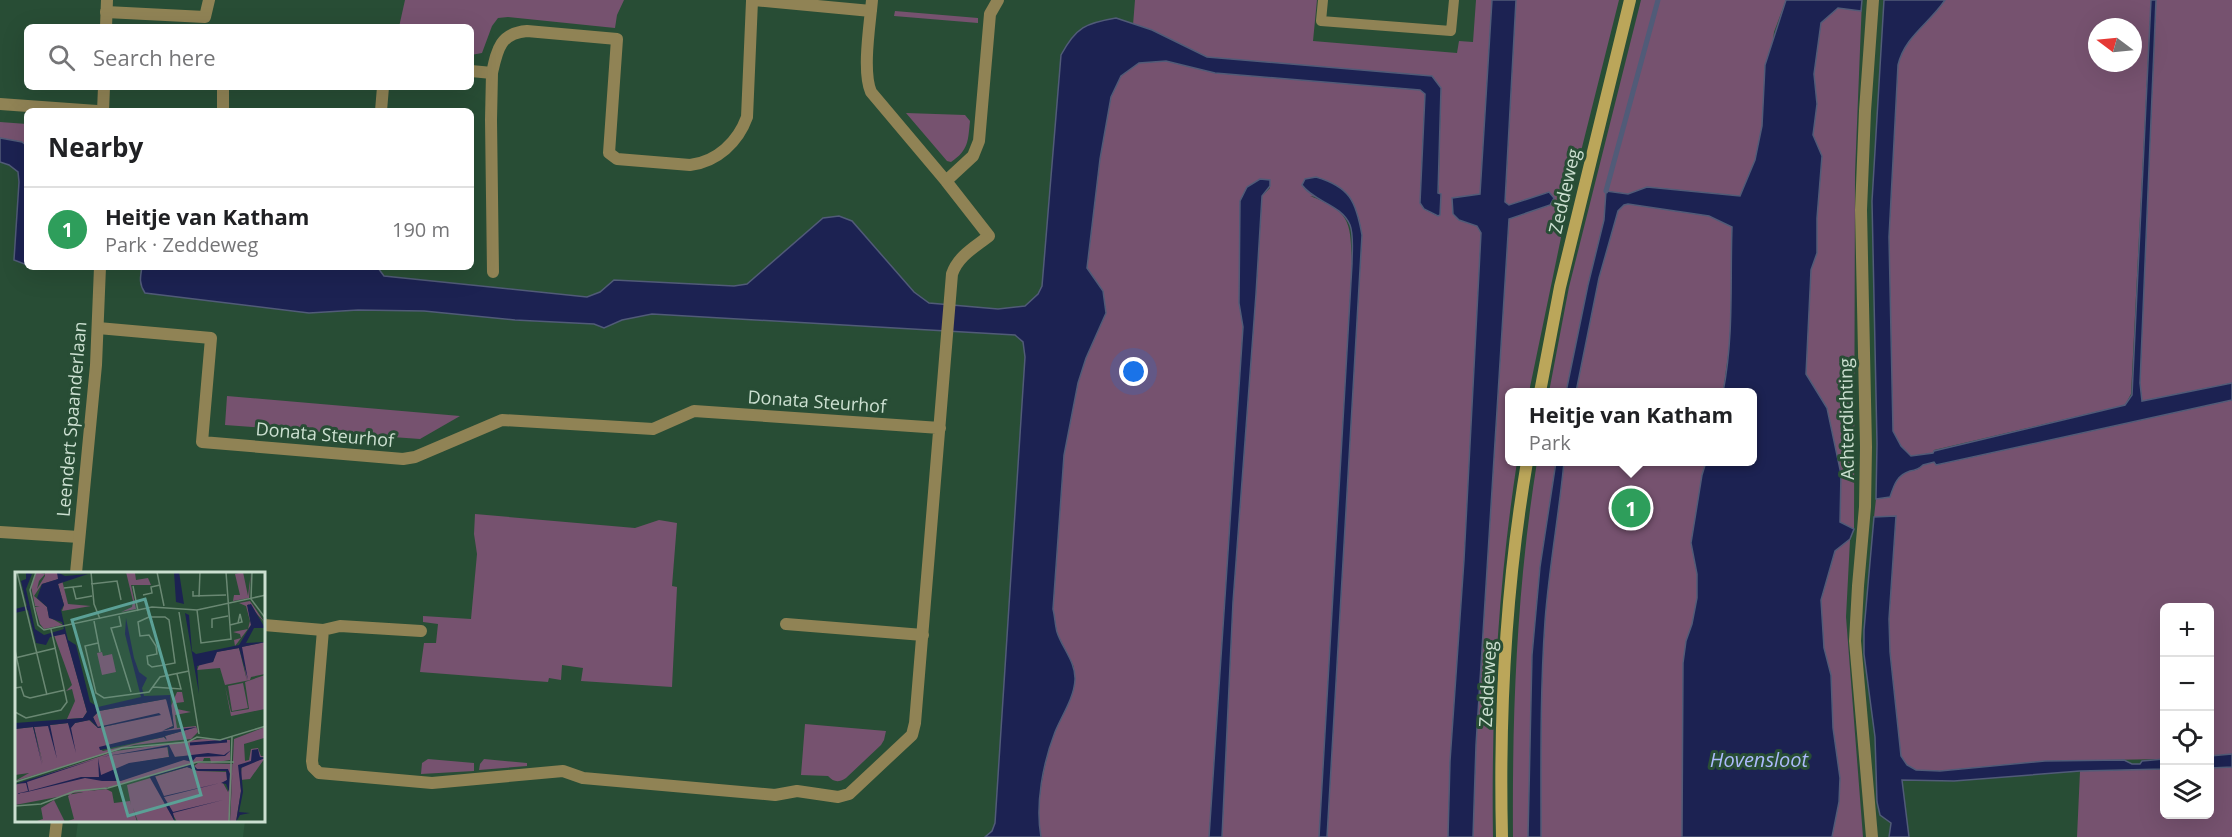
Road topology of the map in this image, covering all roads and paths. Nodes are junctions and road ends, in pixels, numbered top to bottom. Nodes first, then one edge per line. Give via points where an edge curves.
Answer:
1 (209, 0) edge
2 (752, 0) edge
3 (998, 0) edge
4 (1323, 0) edge
5 (1454, 0) edge
6 (1630, 0) edge
7 (1873, 0) edge
8 (107, 6) edge
9 (872, 6) edge
10 (208, 22) edge
11 (105, 24) edge
12 (474, 71) edge
13 (492, 73) junction
14 (104, 90) edge
15 (223, 90) edge
16 (383, 90) edge
17 (0, 104) edge
18 (55, 108) edge
19 (103, 108) edge
20 (222, 108) edge
21 (381, 108) edge
22 (946, 181) junction
23 (100, 270) edge
24 (493, 272) dead end
25 (98, 328) junction
26 (1541, 388) edge
27 (940, 428) junction
28 (1526, 466) edge
29 (0, 532) edge
30 (79, 537) junction
31 (76, 572) edge
32 (786, 624) dead end
33 (266, 625) edge
34 (323, 630) junction
35 (421, 631) dead end
36 (923, 635) junction
37 (57, 822) edge
38 (56, 837) edge
39 (1502, 837) edge
40 (1872, 837) edge

1 - 10 street
2 - 9 street
2 - 13 street via 747,117 734,141 713,159 699,164 617,159 609,153 617,39 516,32 505,38 497,50
3 - 22 street via 990,14 979,141 973,156
4 - 5 lane via 1321,21 1451,31
6 - 26 main road, Zeddeweg via 1560,286
7 - 40 street, Achterdichting via 1861,210 1865,507 1855,624
8 - 10 street
8 - 11 street
9 - 22 street via 867,83
12 - 13 street
13 - 24 street
14 - 19 street
15 - 20 street
16 - 21 street
17 - 18 street
22 - 27 street via 989,236 961,257 952,274
23 - 25 street, Leendert Spaanderlaan
25 - 27 street, Donata Steurhof via 211,338 202,442 404,459 502,420 653,429 694,411
25 - 30 street, Leendert Spaanderlaan
27 - 36 street
28 - 39 main road, Zeddeweg via 1509,610
29 - 30 street
30 - 31 street, Leendert Spaanderlaan
32 - 36 street
33 - 34 street
34 - 35 street via 340,626
34 - 36 street via 312,761 320,773 432,783 563,771 583,778 838,797 849,794 912,735
37 - 38 street

